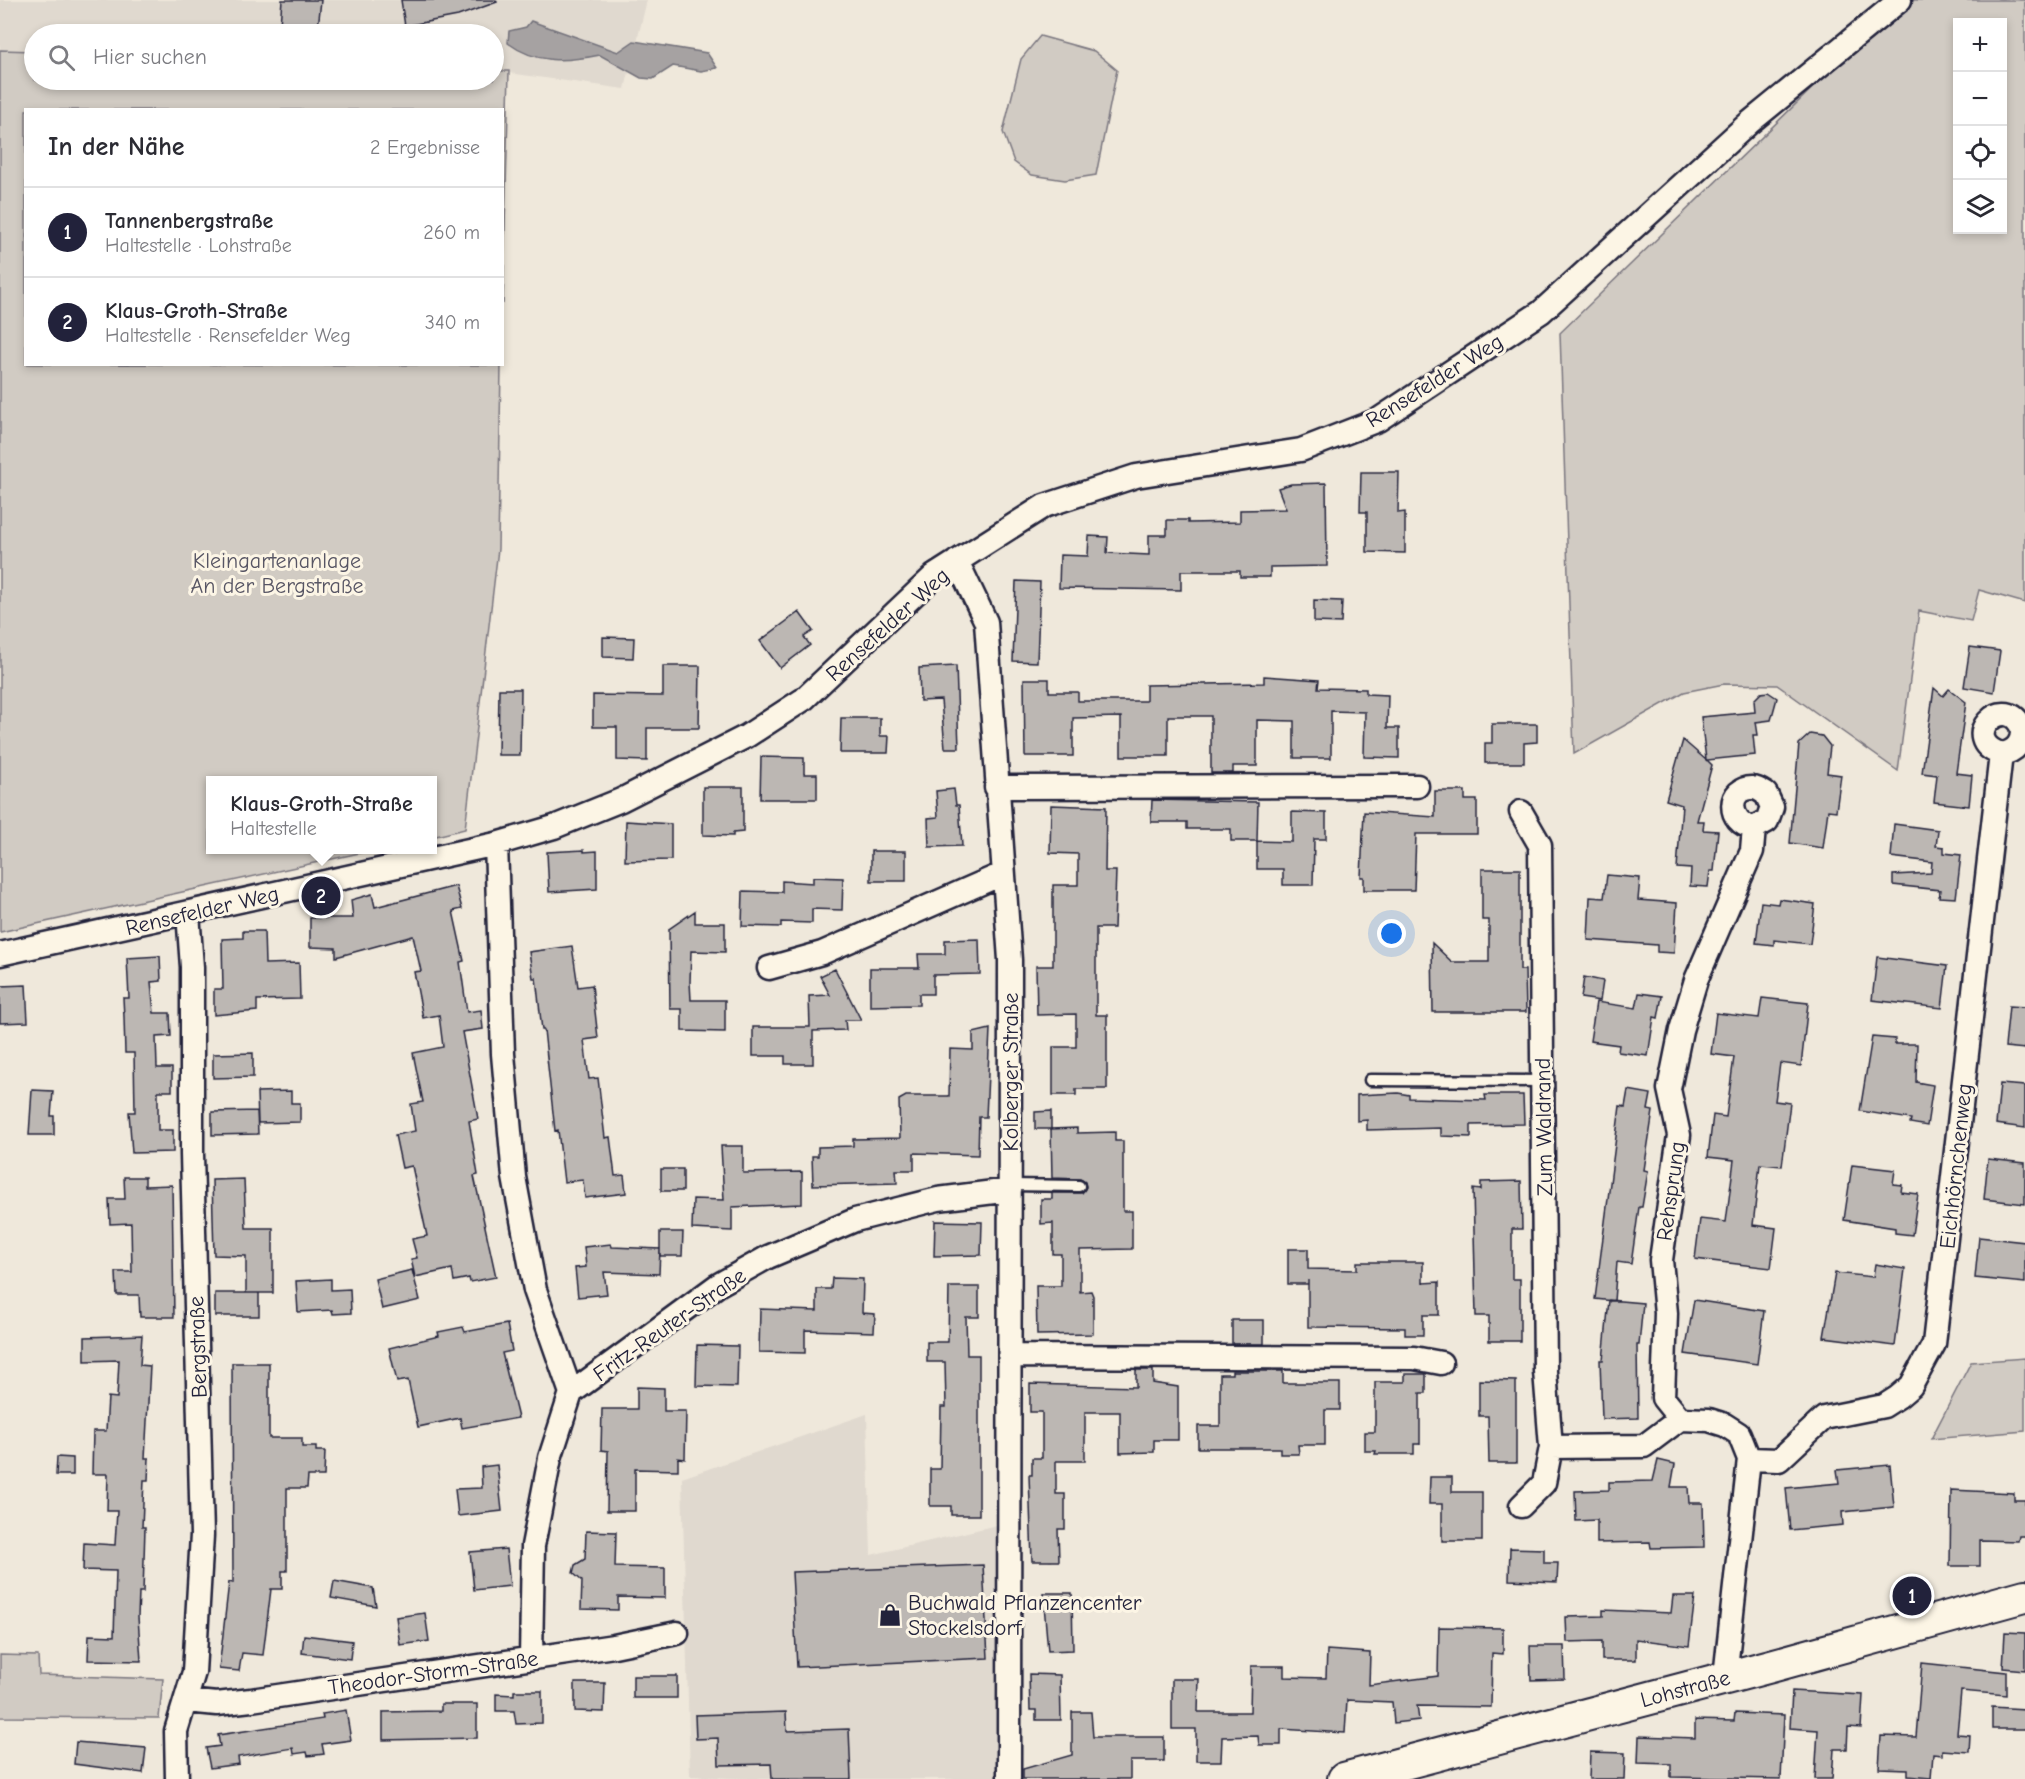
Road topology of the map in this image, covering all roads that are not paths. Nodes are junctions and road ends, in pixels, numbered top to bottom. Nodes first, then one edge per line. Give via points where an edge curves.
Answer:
1 (1899, 0) edge
2 (957, 561) junction
3 (2001, 754) dead end
4 (1417, 786) dead end
5 (996, 787) junction
6 (1521, 812) dead end
7 (1754, 828) dead end
8 (496, 844) junction
9 (1002, 874) junction
10 (188, 913) junction
11 (0, 954) edge
12 (768, 968) dead end
13 (1370, 1080) dead end
14 (1542, 1081) junction
15 (1079, 1186) dead end
16 (1010, 1188) junction
17 (1011, 1356) junction
18 (1441, 1363) dead end
19 (572, 1393) junction
20 (1680, 1419) junction
21 (1551, 1447) junction
22 (1749, 1459) junction
23 (1521, 1506) dead end
24 (2025, 1596) edge
25 (677, 1633) dead end
26 (531, 1658) junction
27 (1725, 1677) junction
28 (187, 1701) junction
29 (1363, 1776) edge
30 (177, 1779) edge
31 (1010, 1779) edge

1 - 2 street, Rensefelder Weg via 1749,123 1541,312 1378,420 1301,450 1136,476 1088,490 1044,506
2 - 5 street, Kolberger Straße via 986,622
2 - 8 street, Rensefelder Weg via 934,576 804,699 747,736 621,800 554,827
3 - 22 street, Eichhörnchenweg via 1934,1344 1911,1386 1884,1406 1824,1418 1779,1460
4 - 5 street
5 - 9 street, Kolberger Straße
6 - 14 street, Zum Waldrand via 1540,844
7 - 20 street, Rehsprung via 1752,851 1696,980 1669,1089 1679,1135 1661,1260 1666,1313 1663,1398
8 - 10 street, Rensefelder Weg
8 - 19 street via 503,1054 514,1177 535,1290
9 - 12 street via 822,953
9 - 16 street, Kolberger Straße via 1010,960
10 - 11 street, Rensefelder Weg
10 - 28 street, Bergstraße via 202,1535 194,1672
13 - 14 lane
14 - 21 street, Zum Waldrand via 1545,1371
15 - 16 lane
16 - 17 street, Kolberger Straße
16 - 19 street, Fritz-Reuter-Straße via 938,1199 855,1220 768,1257 690,1304
17 - 18 street via 1414,1358
17 - 31 street, Kolberger Straße
19 - 26 street via 550,1458 534,1546
20 - 21 street via 1644,1446
20 - 22 street via 1725,1425 1739,1434
21 - 23 street, Zum Waldrand via 1544,1483
22 - 27 street
24 - 27 main road, Lohstraße
25 - 26 street, Theodor-Storm-Straße
26 - 28 street, Theodor-Storm-Straße via 251,1700 218,1704
27 - 29 main road, Lohstraße
28 - 30 street, Bergstraße via 176,1731

